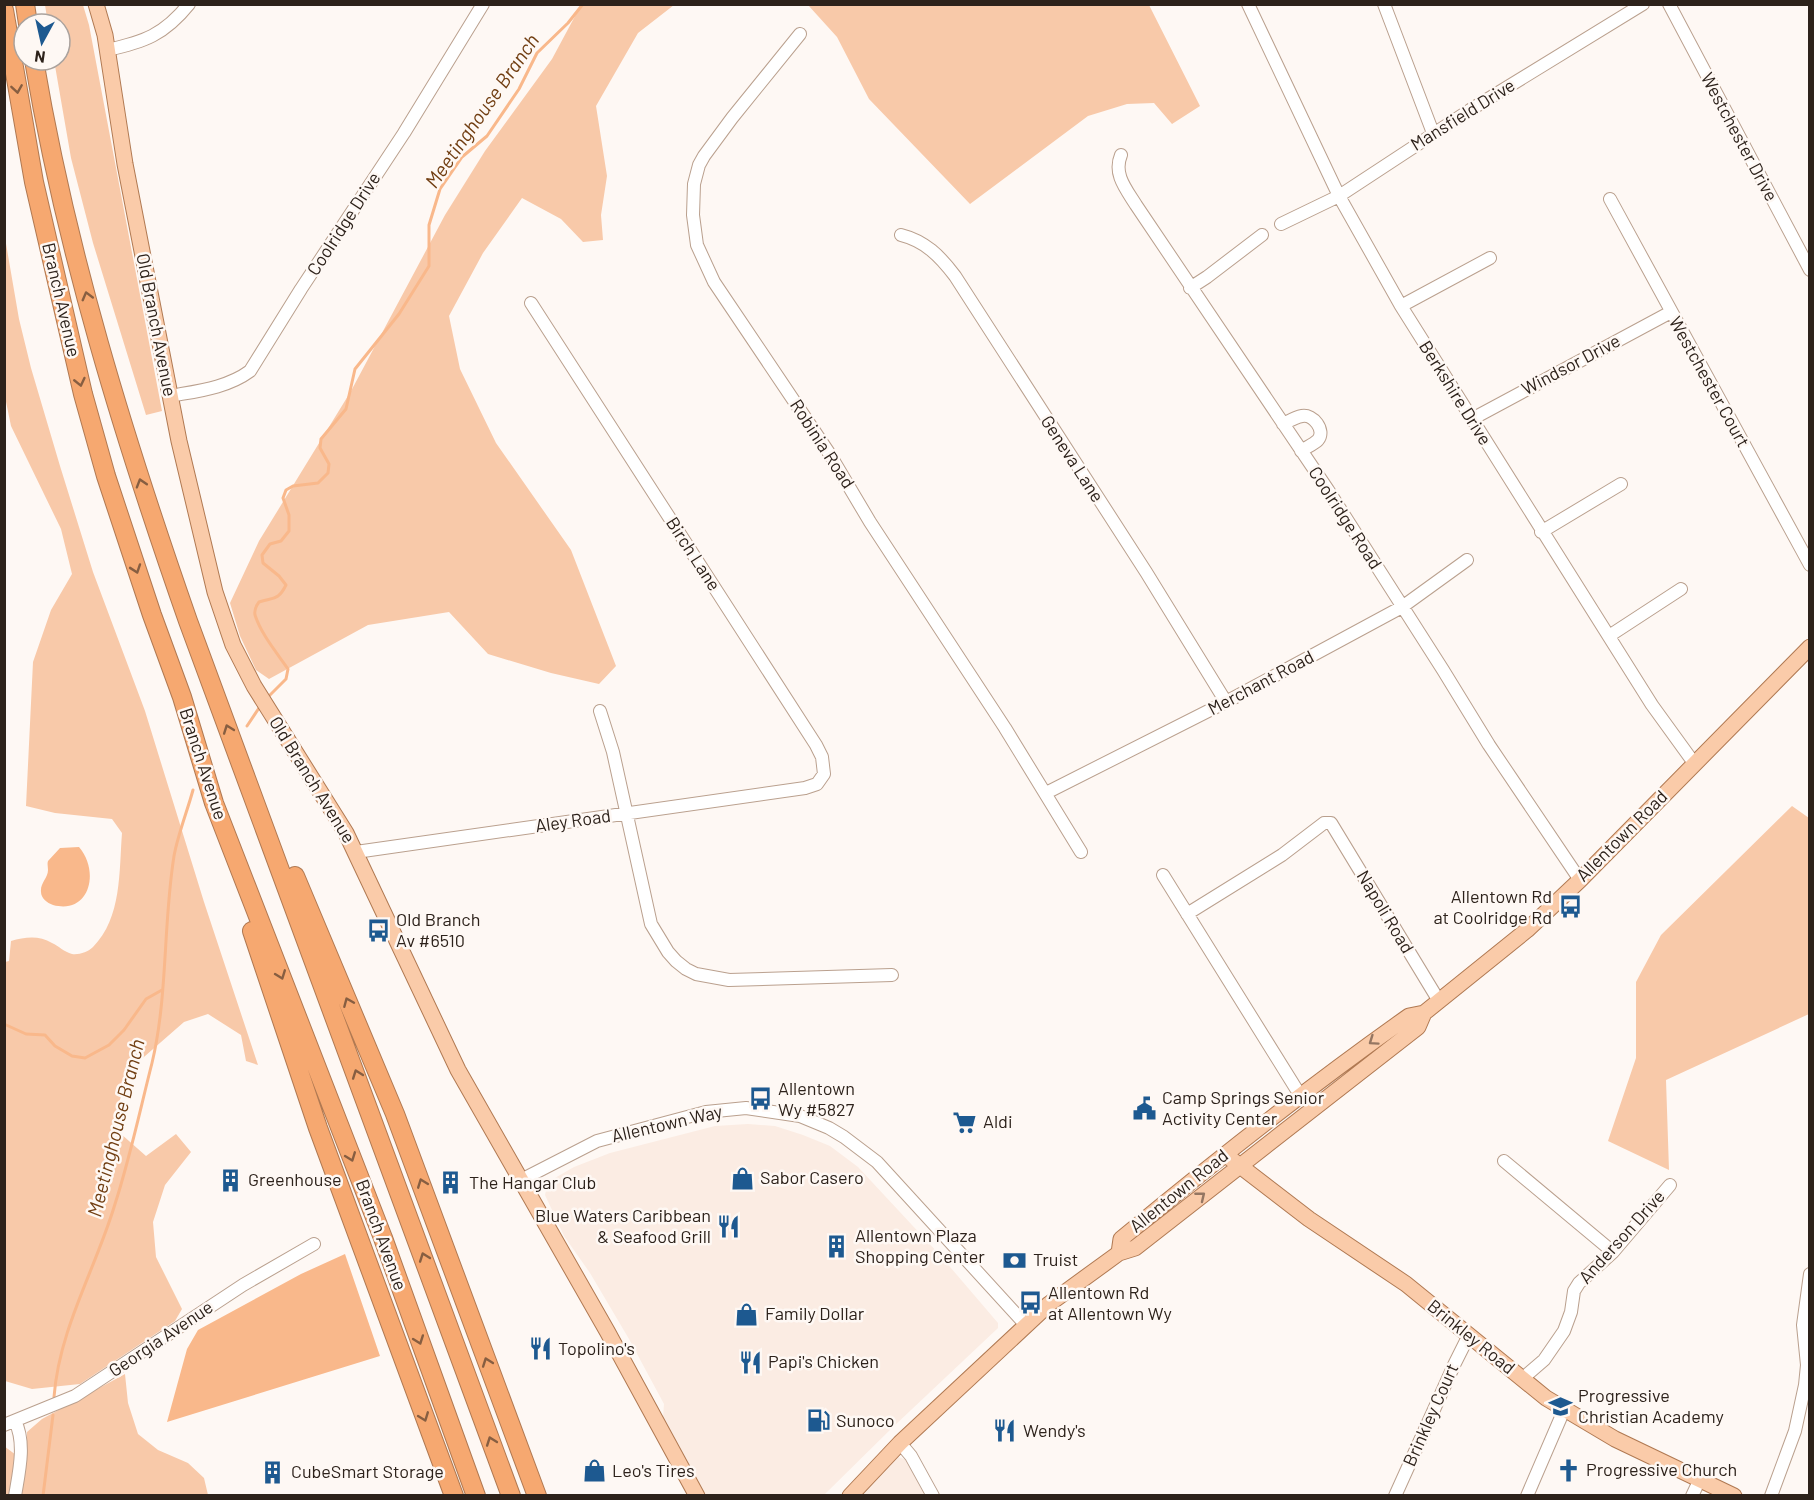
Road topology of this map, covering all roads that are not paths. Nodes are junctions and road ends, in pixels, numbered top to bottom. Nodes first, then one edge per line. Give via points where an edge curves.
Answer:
1 (96, 4) edge
2 (189, 4) edge
3 (483, 4) edge
4 (1248, 4) edge
5 (1384, 4) edge
6 (1643, 4) edge
7 (1669, 4) edge
8 (4, 10) edge
9 (800, 34) dead end
10 (107, 50) junction
11 (36, 72) edge
12 (1433, 133) junction
13 (1121, 155) dead end
14 (1339, 196) junction
15 (1610, 199) dead end
16 (1281, 224) dead end
17 (901, 235) dead end
18 (1262, 236) dead end
19 (1490, 258) dead end
20 (1809, 270) edge
21 (1190, 288) junction
22 (531, 303) dead end
23 (1401, 306) junction
24 (1671, 312) junction
25 (170, 396) junction
26 (1472, 419) junction
27 (1283, 424) junction
28 (1301, 451) junction
29 (1621, 484) dead end
30 (1541, 532) junction
31 (1467, 560) dead end
32 (1809, 565) edge
33 (1681, 589) dead end
34 (1402, 607) junction
35 (1609, 636) junction
36 (1809, 647) edge
37 (1226, 702) junction
38 (600, 711) dead end
39 (1694, 763) junction
40 (248, 784) junction
41 (789, 790) joint
42 (1046, 793) junction
43 (214, 803) junction
44 (626, 814) junction
45 (356, 852) junction
46 (1081, 852) dead end
47 (1163, 875) dead end
48 (1580, 880) junction
49 (1187, 914) junction
50 (891, 975) dead end
51 (1439, 1001) junction
52 (1424, 1013) junction
53 (1300, 1095) junction
54 (1224, 1154) junction
55 (1504, 1161) dead end
56 (1238, 1166) junction
57 (521, 1180) junction
58 (1670, 1185) dead end
59 (314, 1244) dead end
60 (1613, 1252) junction
61 (1119, 1253) junction
62 (1809, 1274) edge
63 (1025, 1324) junction
64 (1469, 1335) junction
65 (1522, 1379) junction
66 (1564, 1410) junction
67 (10, 1423) edge
68 (900, 1443) junction
69 (1700, 1479) junction
70 (15, 1496) edge
71 (454, 1496) edge
72 (476, 1496) edge
73 (511, 1496) edge
74 (537, 1496) edge
75 (697, 1496) edge
76 (850, 1496) edge
77 (933, 1496) edge
78 (1395, 1496) edge
79 (1527, 1496) edge
80 (1692, 1496) edge
81 (1734, 1496) edge
82 (1771, 1496) edge

1 - 10 main road, Old Branch Avenue
2 - 10 street via 171,25 152,38
3 - 25 street, Coolridge Drive via 250,371 239,379
4 - 14 street, Berkshire Drive
5 - 12 street
6 - 12 street, Mansfield Drive
7 - 20 street, Westchester Drive
8 -> 43 highway, Branch Avenue via 34,182 91,427
9 - 42 street, Robinia Road via 699,165 693,215 697,245 714,282 829,453
10 - 25 main road, Old Branch Avenue
40 -> 11 highway, Branch Avenue via 122,422 66,219
12 - 14 street, Mansfield Drive
13 - 21 street, Coolridge Road via 1117,168 1120,179
14 - 16 street, Mansfield Drive
14 - 23 street, Berkshire Drive
15 - 24 street, Westchester Court
17 - 37 street, Geneva Lane via 930,248 955,276
18 - 21 street
19 - 23 street
21 - 27 street, Coolridge Road
22 - 41 street, Birch Lane via 816,745 824,765 821,779 812,786
23 - 26 street, Berkshire Drive
24 - 26 street, Windsor Drive
24 - 32 street, Westchester Court
25 - 45 main road, Old Branch Avenue via 222,615 239,659
26 - 30 street, Berkshire Drive
27 - 28 street, Coolridge Road
27 - 28 street via 1309,416 1321,430 1317,441
28 - 34 street, Coolridge Road
29 - 30 street
30 - 35 street, Berkshire Drive
31 - 34 street, Merchant Road
33 - 35 street
34 - 37 street, Merchant Road
34 - 48 street, Coolridge Road
35 - 39 street, Berkshire Drive
36 - 39 main road, Allentown Road
37 - 42 street, Merchant Road
38 - 44 street
39 - 48 main road, Allentown Road
73 -> 40 highway, Branch Avenue
74 -> 40 highway via 382,1080 274,826
41 - 44 street, Aley Road
42 - 46 street, Robinia Road
43 -> 71 highway via 306,1095
43 -> 72 highway, Branch Avenue via 383,1238
44 - 45 street, Aley Road
44 - 50 street via 651,924 668,952 686,969 729,980
45 - 57 main road, Old Branch Avenue via 458,1070
47 - 49 street
48 - 51 main road, Allentown Road via 1507,948
49 - 51 street, Napoli Road via 1295,846 1324,823 1331,823
49 - 53 street
51 - 52 main road, Allentown Road
52 -> 53 main road, Allentown Road via 1409,1016
52 - 56 main road, Allentown Road via 1418,1027
53 - 54 main road, Allentown Road
54 - 56 main road, Brinkley Road
54 - 61 main road, Allentown Road via 1121,1239
55 - 60 street
61 -> 56 main road, Allentown Road via 1135,1248
56 - 64 main road, Brinkley Road via 1399,1280
57 - 63 street, Allentown Way via 597,1141 706,1112 746,1108 800,1116 830,1128 877,1162
57 - 75 main road, Old Branch Avenue
58 - 60 street, Anderson Drive
59 - 67 street, Georgia Avenue via 243,1285 75,1396
60 - 65 street, Anderson Drive via 1579,1283 1564,1331 1544,1360
61 - 63 main road, Allentown Road
62 - 82 street via 1803,1325 1805,1385 1795,1431
63 - 68 main road, Allentown Road
64 - 65 main road, Brinkley Road
64 - 78 street, Brinkley Court
65 - 66 main road, Brinkley Road
66 - 69 main road, Brinkley Road
66 - 79 street
67 - 70 street via 21,1437
68 - 76 main road, Allentown Road
68 - 77 street
69 - 80 street
69 - 81 main road, Brinkley Road

